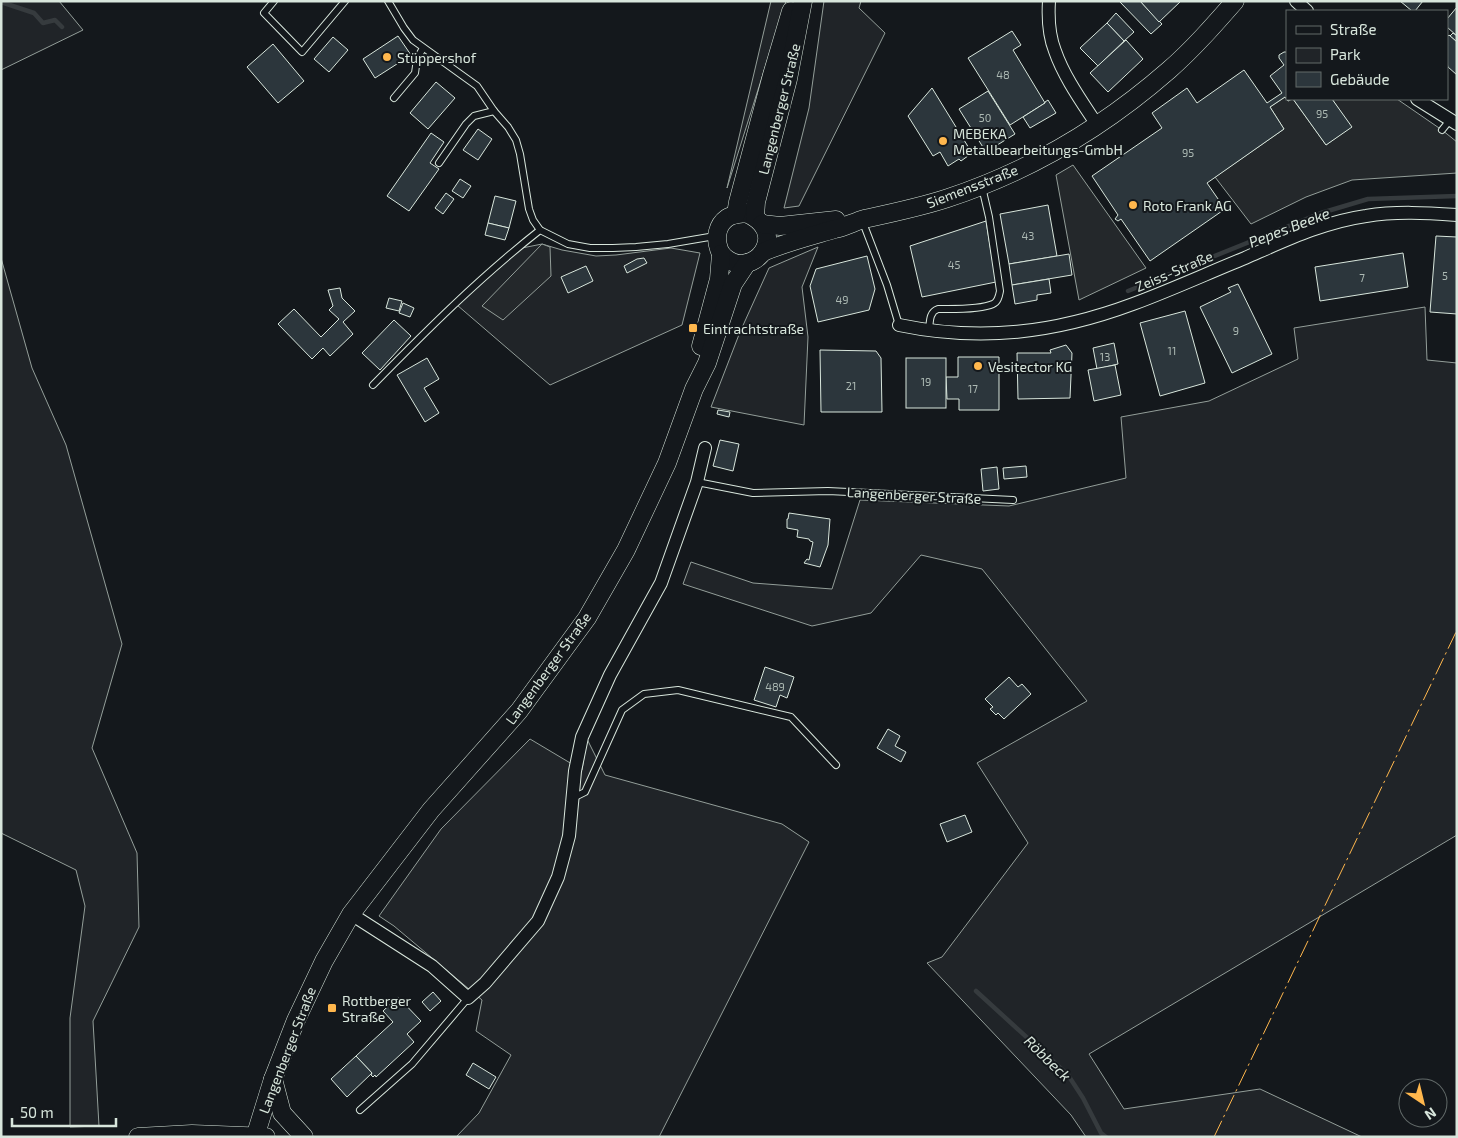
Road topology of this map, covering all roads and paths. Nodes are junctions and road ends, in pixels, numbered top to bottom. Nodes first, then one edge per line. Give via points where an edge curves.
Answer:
1 (274, 1) edge
2 (345, 1) edge
3 (388, 1) edge
4 (794, 1) edge
5 (803, 1) edge
6 (1048, 1) edge
7 (1235, 1) edge
8 (1296, 1) edge
9 (1306, 10) edge
10 (423, 48) junction
11 (394, 98) dead end
12 (1419, 100) edge
13 (494, 111) junction
14 (1454, 122) edge
15 (1097, 125) junction
16 (1442, 130) dead end
17 (438, 164) dead end
18 (982, 185) junction
19 (736, 214) junction
20 (1457, 215) edge
21 (862, 220) junction
22 (759, 221) junction
23 (540, 230) junction
24 (716, 236) junction
25 (763, 252) junction
26 (721, 254) junction
27 (747, 263) junction
28 (899, 325) joint
29 (929, 330) junction
30 (373, 385) dead end
31 (694, 389) junction
32 (704, 448) dead end
33 (697, 482) junction
34 (1013, 500) dead end
35 (836, 765) dead end
36 (573, 798) junction
37 (351, 914) junction
38 (468, 998) junction
39 (273, 1079) junction
40 (360, 1110) dead end
41 (194, 1135) edge
42 (259, 1136) edge
43 (138, 1137) edge
44 (304, 1137) edge

1 - 2 lane via 264,13 302,52
3 - 10 lane via 404,28
4 - 19 main road, Langenberger Straße
5 - 22 main road, Langenberger Straße via 788,79 756,202
6 - 15 street via 1054,49
7 - 15 main road, Siemensstraße via 1171,68
8 - 9 street
10 - 11 lane via 415,73
10 - 13 lane via 477,86
12 - 14 street
13 - 17 lane via 474,116
13 - 23 lane via 516,140 529,208
14 - 16 lane
15 - 18 main road, Siemensstraße via 1058,150
18 - 21 main road, Siemensstraße via 948,198
18 - 29 lane via 996,257 999,296 992,304 974,308 933,310
19 - 22 main road via 746,214
19 - 24 main road via 727,218
20 - 29 street, Zeiss-Straße via 1394,213 1335,223 1283,241 1133,304 1062,325 1023,332 982,334
21 - 22 main road, Siemensstraße via 780,226
21 - 25 main road, Siemensstraße
21 - 28 lane
22 - 25 main road via 768,233
23 - 24 lane via 568,244 590,248 668,244
23 - 30 lane via 454,304
24 - 26 main road
25 - 27 main road via 756,260
26 - 27 main road via 737,264
26 - 31 main road, Langenberger Straße via 719,279 697,361
27 - 31 main road, Langenberger Straße via 733,284 707,363
28 - 29 street, Zeiss-Straße
31 - 37 main road, Langenberger Straße via 667,463 626,550 587,618 519,711 431,810
32 - 33 street
33 - 34 lane, Langenberger Straße via 753,493 828,490
33 - 36 street via 661,583 610,675 582,737
35 - 36 lane via 791,717 678,690 644,694 622,710 585,792
36 - 38 street via 569,836 558,877 538,921
37 - 38 street via 432,966
37 - 39 main road, Langenberger Straße via 320,968
38 - 40 lane via 412,1064
39 - 42 main road, Langenberger Straße
39 - 44 main road via 282,1113
41 - 42 main road
41 - 43 main road

